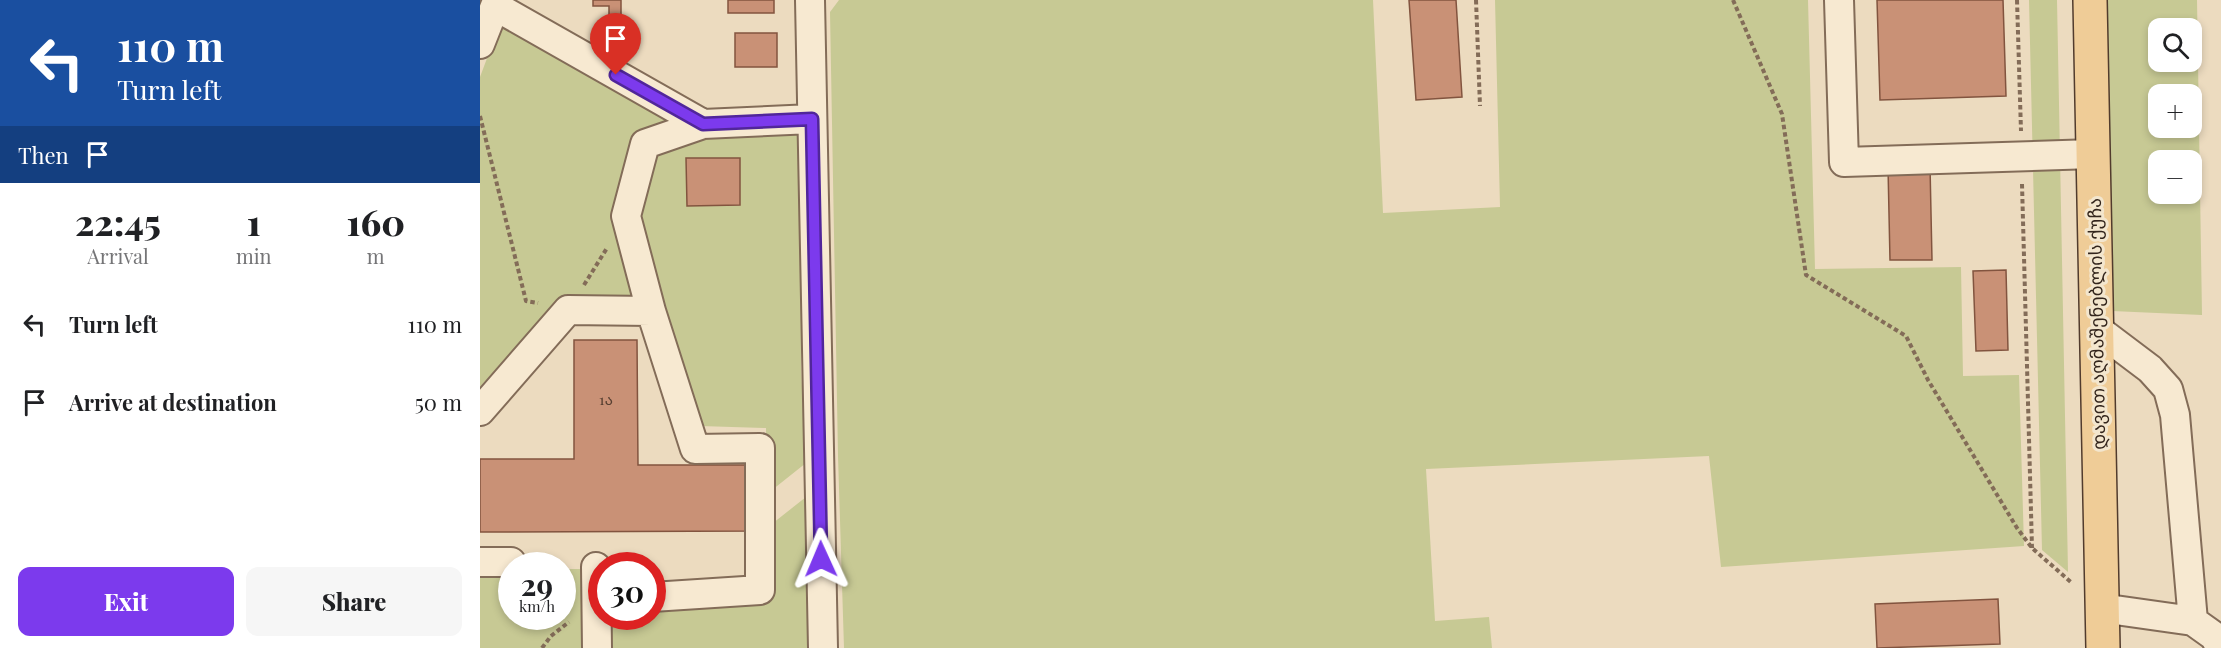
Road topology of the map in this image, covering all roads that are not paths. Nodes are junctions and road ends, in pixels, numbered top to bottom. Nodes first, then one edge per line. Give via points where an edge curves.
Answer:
1 (810, 0) edge
2 (1839, 0) edge
3 (2090, 0) edge
4 (480, 44) edge
5 (812, 119) junction
6 (703, 124) junction
7 (2093, 154) junction
8 (651, 311) junction
9 (2097, 329) junction
10 (480, 411) edge
11 (480, 562) edge
12 (498, 562) edge
13 (666, 596) edge
14 (2101, 608) junction
15 (2193, 621) junction
16 (598, 630) edge
17 (597, 648) edge
18 (823, 648) edge
19 (2089, 648) edge
20 (2103, 648) edge
21 (2221, 648) edge

1 - 5 street
2 - 7 street via 1844,162
3 - 7 main road, დავით აღმაშენებლის ქუჩა
4 - 6 street via 495,6
5 - 6 street
5 - 18 street
6 - 8 street via 645,144 626,216
7 - 9 main road, დავით აღმაშენებლის ქუჩა
8 - 10 street via 568,310
8 - 13 street via 695,449 760,448 760,590
9 - 14 main road, დავით აღმაშენებლის ქუჩა
9 - 15 street via 2150,369 2168,389 2175,415
11 - 12 street
14 - 15 street
14 - 19 main road
14 - 20 main road, დავით აღმაშენებლის ქუჩა
15 - 21 street via 2214,636
16 - 17 street

